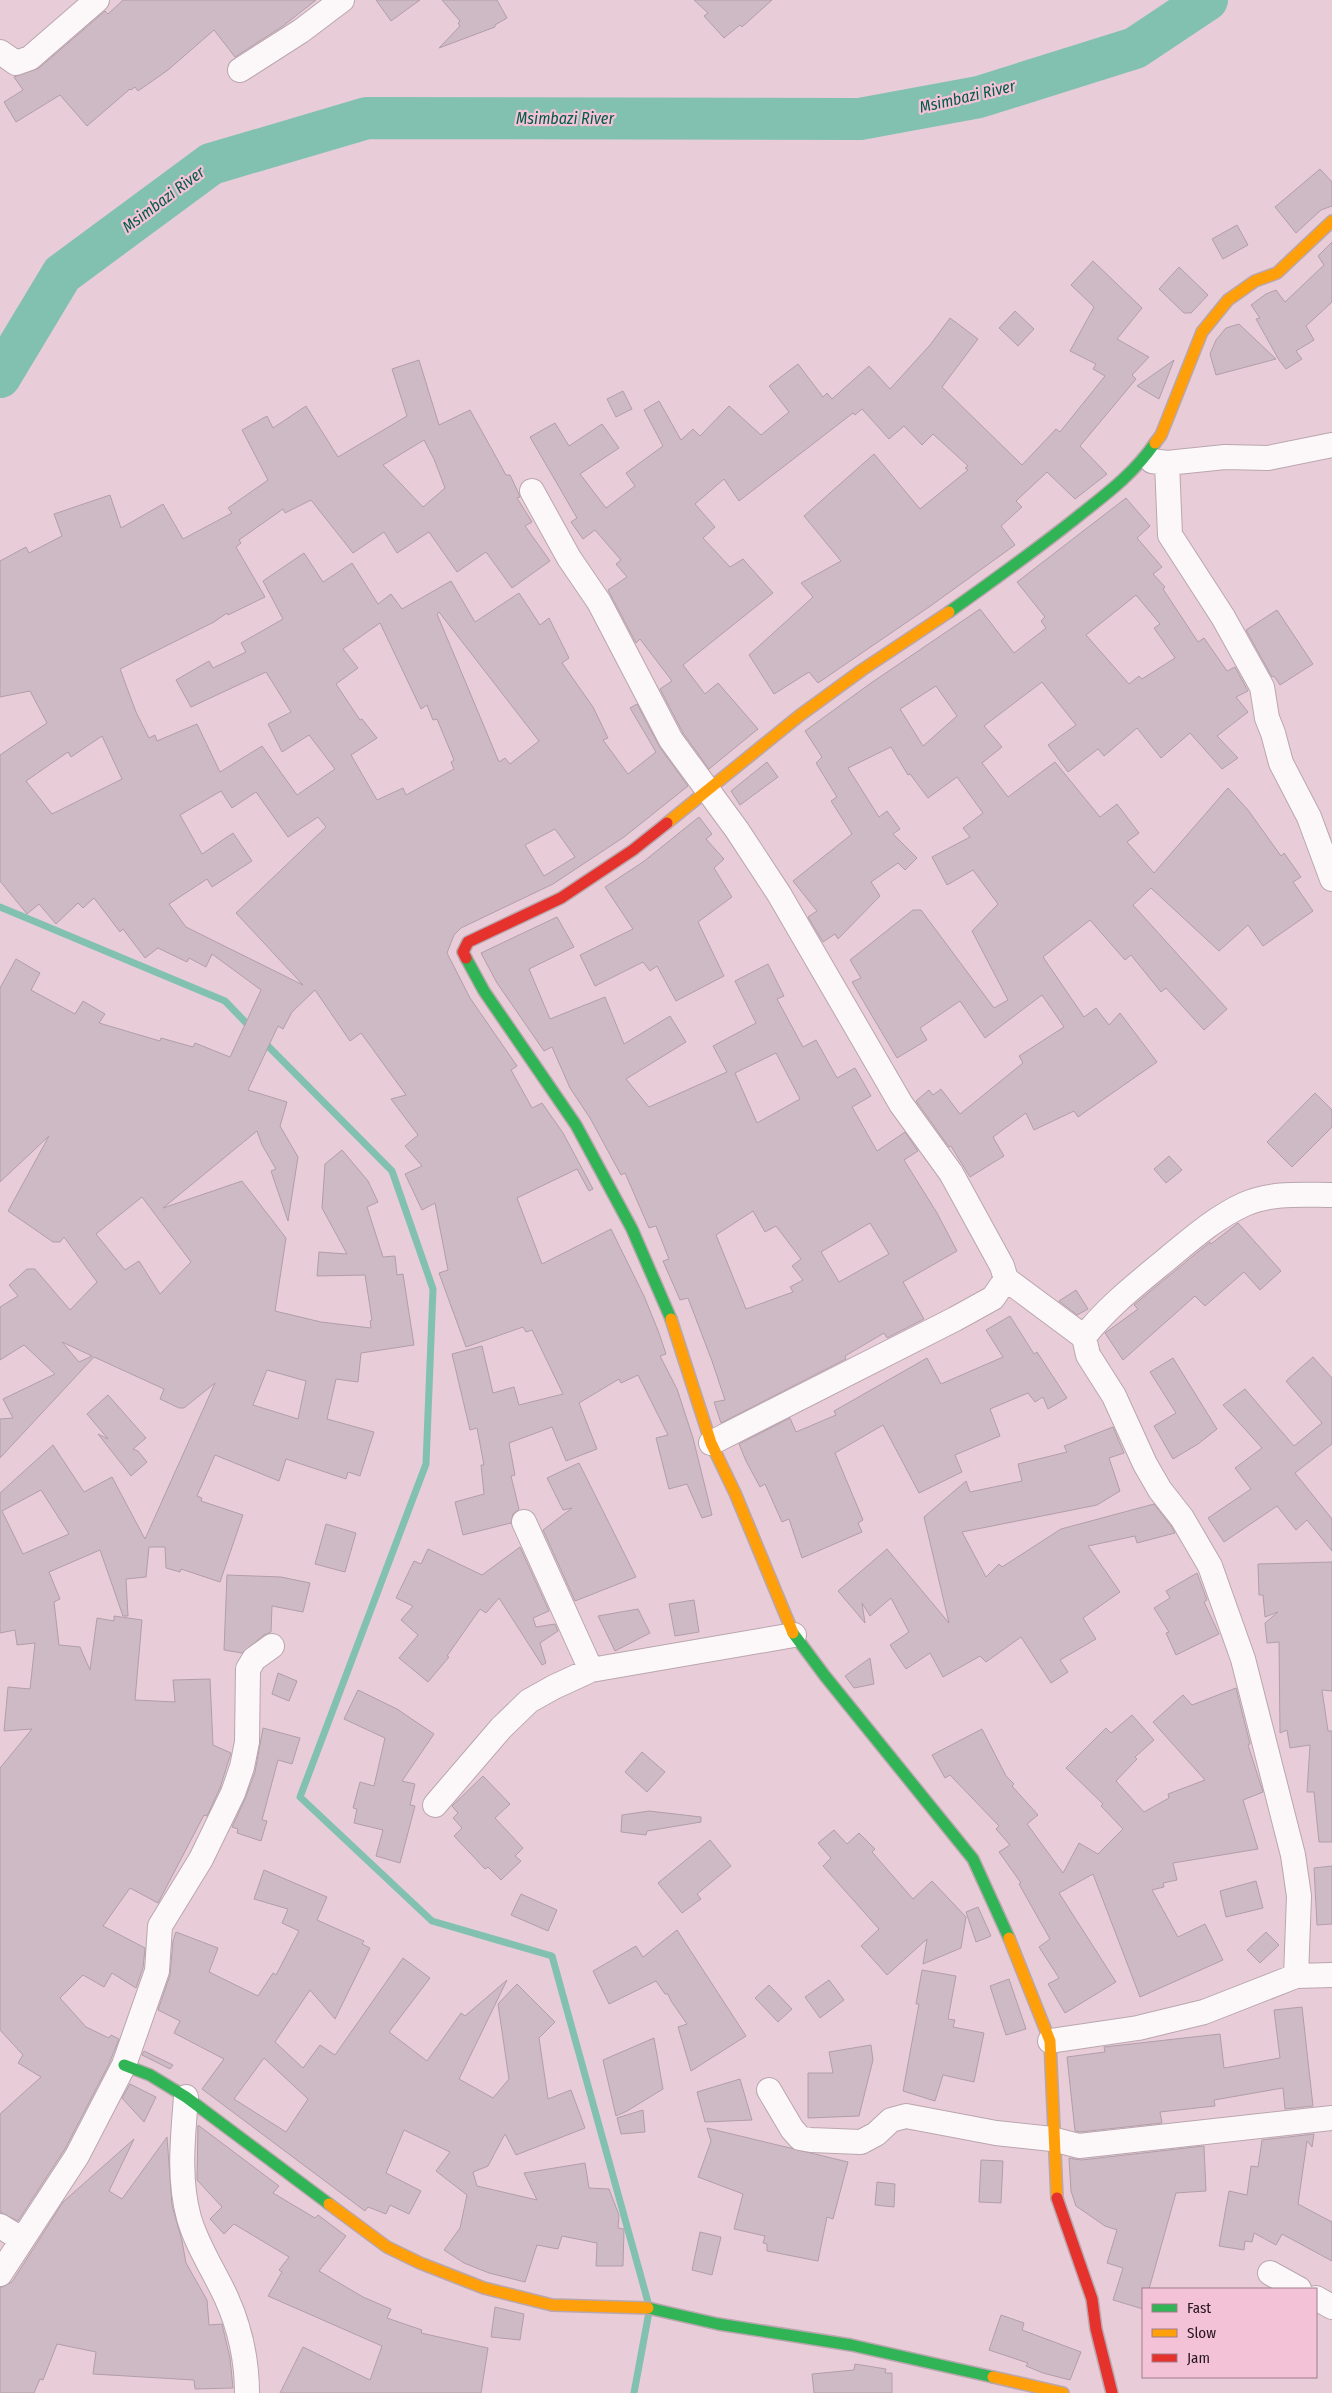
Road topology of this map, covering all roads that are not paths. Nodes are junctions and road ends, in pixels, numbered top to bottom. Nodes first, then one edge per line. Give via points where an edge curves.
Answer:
1 (97, 0) edge
2 (342, 0) edge
3 (0, 52) edge
4 (240, 70) dead end
5 (1332, 220) edge
6 (1332, 445) edge
7 (1143, 460) junction
8 (1167, 463) junction
9 (532, 491) dead end
10 (708, 791) junction
11 (1332, 879) edge
12 (1332, 1194) edge
13 (1006, 1279) junction
14 (1084, 1337) junction
15 (711, 1443) junction
16 (524, 1522) dead end
17 (794, 1635) junction
18 (272, 1646) dead end
19 (590, 1670) junction
20 (435, 1805) dead end
21 (1332, 1975) edge
22 (1296, 1976) junction
23 (1050, 2041) junction
24 (124, 2065) junction
25 (769, 2090) dead end
26 (186, 2097) junction
27 (1332, 2118) edge
28 (1052, 2139) junction
29 (0, 2226) edge
30 (21, 2239) junction
31 (1270, 2273) dead end
32 (0, 2274) edge
33 (1297, 2288) edge
34 (1317, 2299) edge
35 (1332, 2307) edge
36 (247, 2393) edge
37 (1063, 2393) edge
38 (1112, 2393) edge

1 - 3 street via 30,58 16,63
2 - 4 street
5 - 7 street via 1277,273 1255,282 1228,300 1202,332 1160,435
6 - 8 street via 1268,458 1225,457
7 - 8 street
7 - 10 street via 1120,483 1054,535 799,716
8 - 11 street via 1170,535 1223,617 1262,687 1280,763 1309,817
9 - 10 street via 569,558 599,602 668,734
10 - 13 street via 778,894 901,1104 951,1173
10 - 15 street via 588,881 561,898 468,942 463,952 484,991 576,1125 632,1229 670,1317
12 - 14 street via 1283,1195 1246,1204 1203,1229 1146,1276
13 - 14 street
13 - 15 street via 992,1298 963,1315
14 - 22 street via 1088,1355 1114,1396 1145,1464 1210,1566 1243,1659 1293,1855 1299,1896
15 - 17 street
16 - 19 street
17 - 19 street
17 - 23 street via 973,1859 1012,1943
18 - 24 street via 254,1659 248,1668 247,1742 242,1767 201,1858 160,1926 157,1970
19 - 20 street via 529,1701 501,1728
21 - 22 street
22 - 23 street via 1204,2012 1138,2028
23 - 28 street
24 - 26 street via 150,2075
24 - 30 street via 77,2156
25 - 28 street via 792,2129 800,2138 811,2140 861,2142 891,2120 906,2116
26 - 36 street via 182,2147 189,2218 236,2322 242,2341
26 - 37 street via 387,2247 484,2288 552,2305 650,2308 718,2324 851,2345
27 - 28 street via 1095,2146 1079,2146
28 - 38 street via 1055,2194 1092,2299
29 - 30 street
30 - 32 street
31 - 33 street
34 - 35 street

